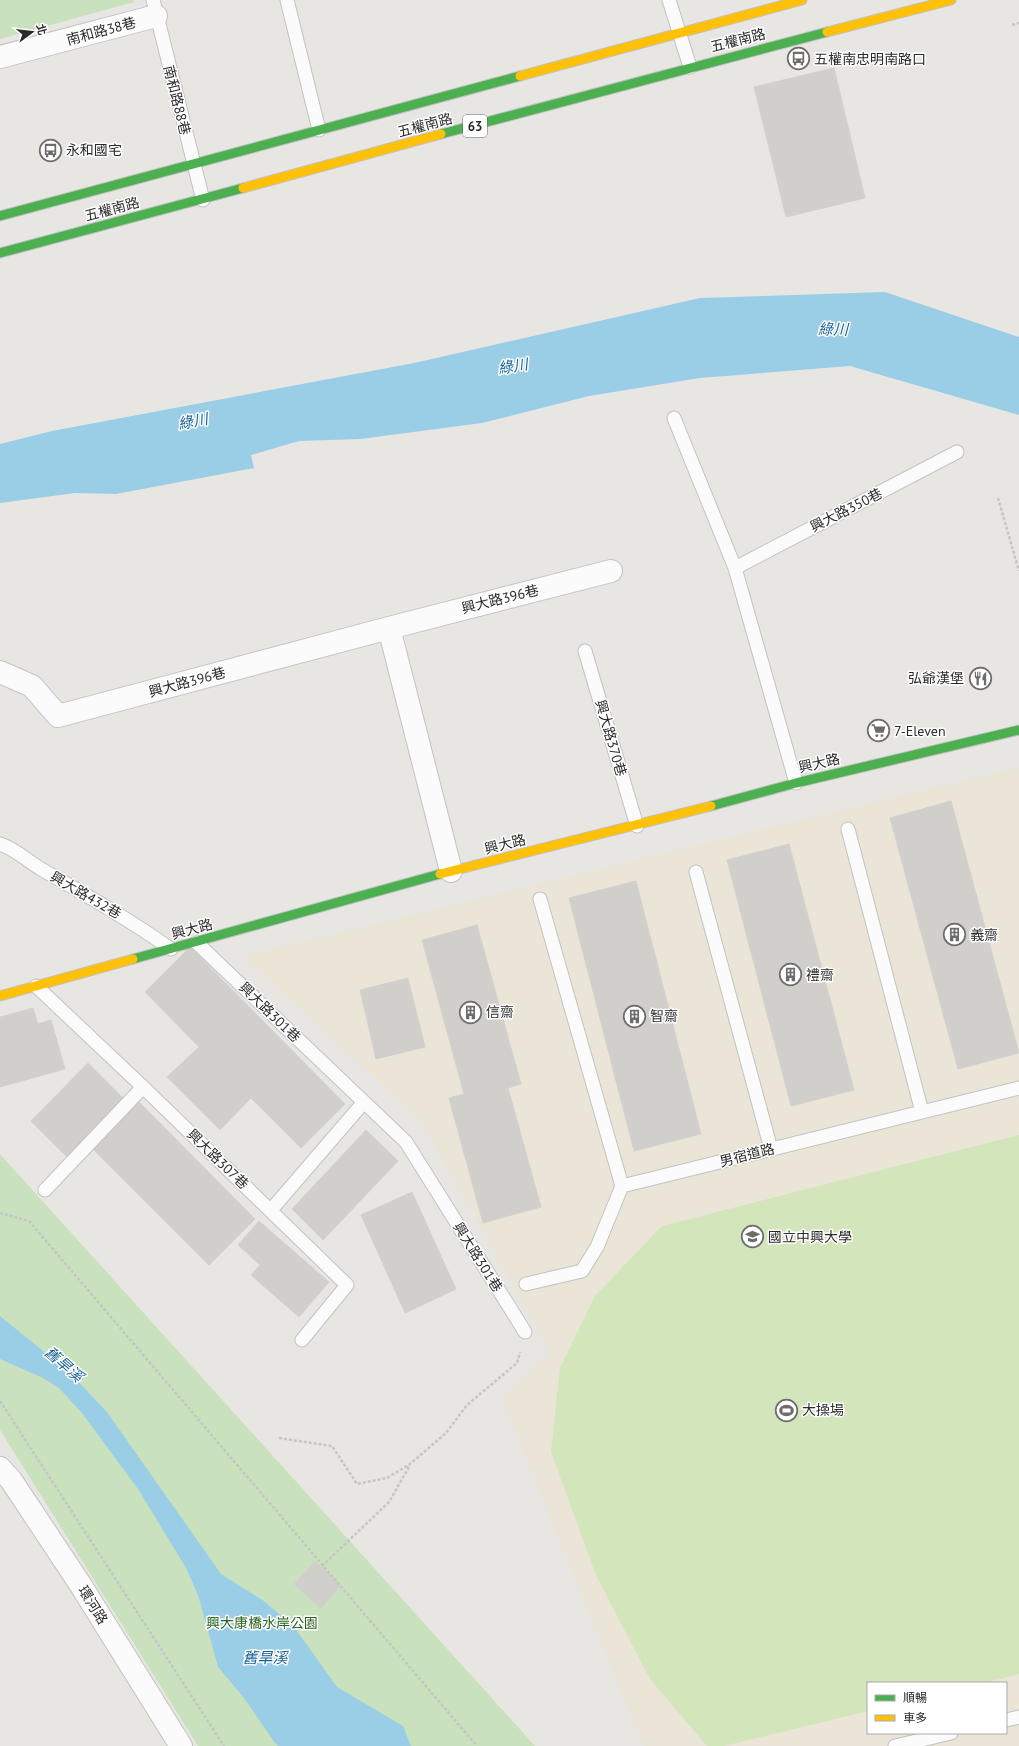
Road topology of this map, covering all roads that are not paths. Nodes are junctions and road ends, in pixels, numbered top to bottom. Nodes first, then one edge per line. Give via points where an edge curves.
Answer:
1 (287, 0) edge
2 (669, 0) edge
3 (802, 0) edge
4 (951, 0) edge
5 (154, 8) edge
6 (678, 34) junction
7 (0, 57) edge
8 (690, 67) junction
9 (319, 130) junction
10 (194, 164) junction
11 (203, 200) junction
12 (0, 216) edge
13 (0, 253) edge
14 (674, 418) dead end
15 (957, 452) dead end
16 (735, 568) junction
17 (611, 571) dead end
18 (389, 628) junction
19 (585, 651) dead end
20 (0, 672) edge
21 (1019, 730) edge
22 (796, 783) junction
23 (637, 826) junction
24 (848, 829) dead end
25 (0, 844) edge
26 (451, 871) junction
27 (696, 872) dead end
28 (540, 899) dead end
29 (197, 943) junction
30 (172, 949) junction
31 (36, 986) junction
32 (0, 996) edge
33 (143, 1087) junction
34 (1019, 1088) edge
35 (364, 1102) junction
36 (922, 1112) junction
37 (771, 1149) junction
38 (622, 1186) junction
39 (45, 1190) dead end
40 (271, 1210) junction
41 (526, 1284) dead end
42 (525, 1332) road end
43 (302, 1340) dead end
44 (0, 1468) edge
45 (1019, 1717) edge
46 (1007, 1720) edge
47 (947, 1734) edge
48 (181, 1746) edge
49 (895, 1746) edge

1 - 9 lane
2 - 6 lane
3 - 6 main road, 五權南路
4 - 8 main road, 五權南路 / 63
5 - 7 street, 南和路38巷
5 - 10 lane, 南和路88巷
6 - 8 lane
6 - 9 main road, 五權南路
8 - 11 main road, 五權南路 / 63
9 - 10 main road, 五權南路
10 - 11 lane, 南和路88巷
10 - 12 main road, 五權南路
11 - 13 main road, 五權南路 / 63
14 - 16 lane
15 - 16 lane, 興大路350巷
16 - 22 lane
17 - 18 street, 興大路396巷
18 - 20 street, 興大路396巷 via 58,716 32,686
18 - 26 street
19 - 23 lane, 興大路370巷
21 - 22 main road, 興大路
22 - 23 main road, 興大路
23 - 26 main road, 興大路
24 - 36 lane
25 - 30 lane, 興大路432巷 via 130,920
26 - 29 main road, 興大路
27 - 37 lane
28 - 38 lane
29 - 30 main road, 興大路
29 - 35 lane, 興大路301巷
30 - 31 main road, 興大路
31 - 32 main road, 興大路
31 - 33 lane, 興大路307巷
33 - 39 lane
33 - 40 lane, 興大路307巷
34 - 36 lane, 男宿道路
35 - 40 lane
35 - 42 lane, 興大路301巷 via 406,1142
36 - 37 lane, 男宿道路
37 - 38 lane, 男宿道路
38 - 41 lane via 597,1247 582,1270
40 - 43 lane, 興大路307巷 via 347,1285
44 - 48 street, 環河路 via 11,1480 80,1584
45 - 46 lane
47 - 49 lane

